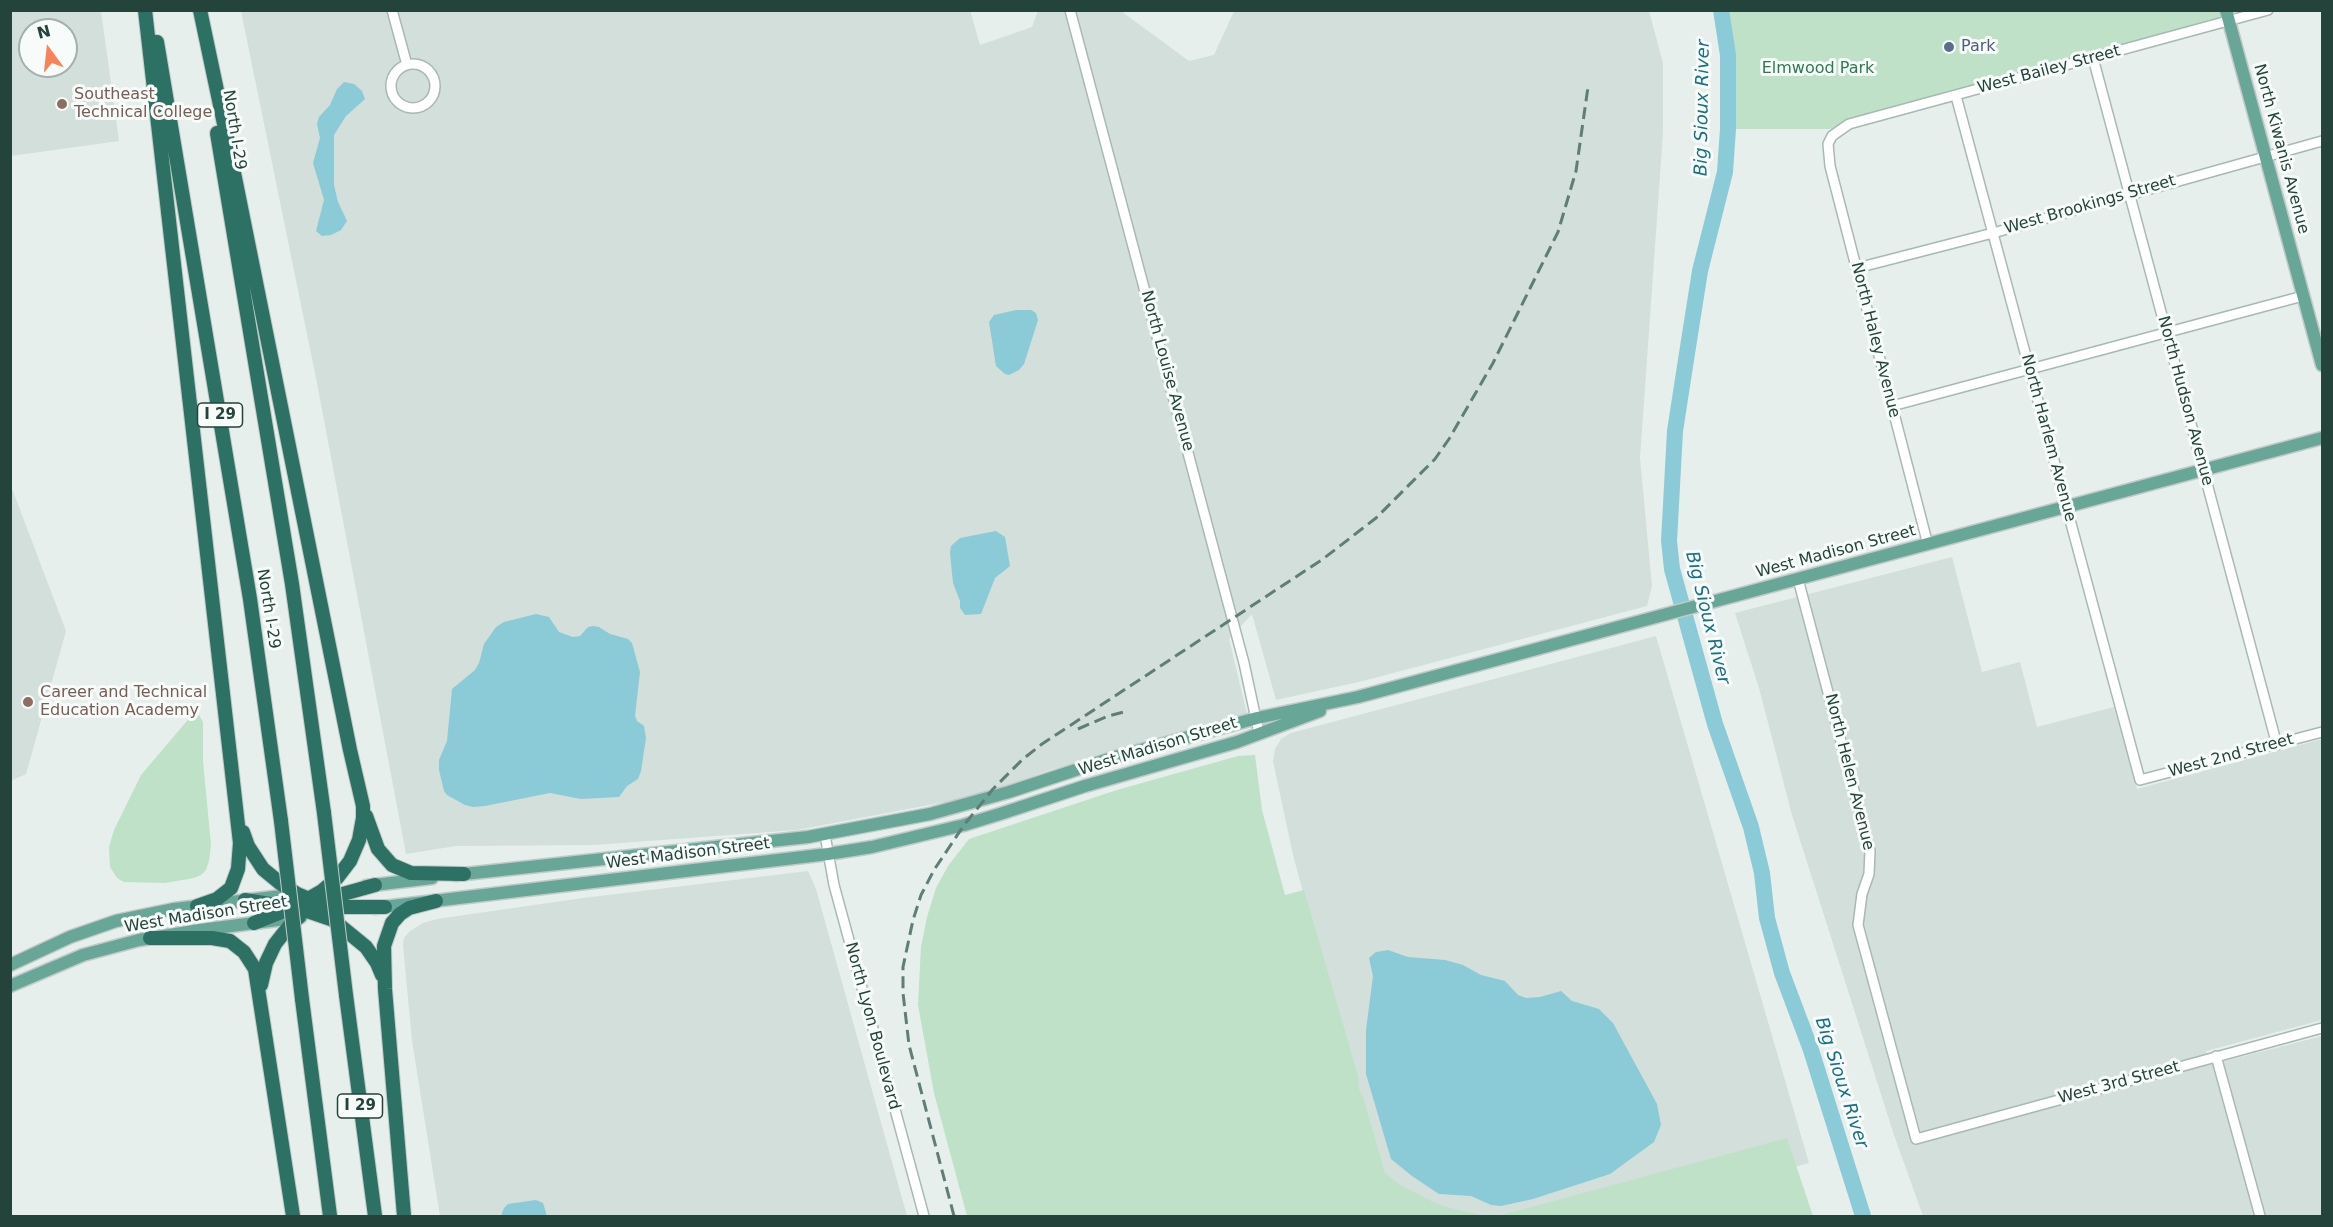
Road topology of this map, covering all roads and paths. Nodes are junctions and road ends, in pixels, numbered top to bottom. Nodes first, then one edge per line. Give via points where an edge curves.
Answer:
1 (145, 10) edge
2 (151, 10) edge
3 (199, 10) edge
4 (392, 10) edge
5 (1070, 10) edge
6 (2268, 10) edge
7 (2228, 16) edge
8 (2093, 58) junction
9 (407, 65) junction
10 (1956, 96) junction
11 (1832, 135) joint
12 (2322, 141) edge
13 (2266, 157) junction
14 (2130, 194) junction
15 (1993, 232) junction
16 (1857, 268) junction
17 (2303, 296) junction
18 (2166, 332) junction
19 (2322, 365) edge
20 (2028, 370) junction
21 (1893, 406) junction
22 (2322, 438) edge
23 (2204, 469) junction
24 (2067, 507) junction
25 (1928, 545) junction
26 (1798, 579) junction
27 (1358, 697) junction
28 (1257, 718) junction
29 (2322, 732) edge
30 (1259, 734) junction
31 (2277, 745) junction
32 (356, 779) junction
33 (2140, 780) joint
34 (238, 818) junction
35 (825, 835) junction
36 (828, 854) junction
37 (464, 874) junction
38 (375, 885) joint
39 (245, 900) joint
40 (436, 901) junction
41 (308, 905) junction
42 (197, 906) junction
43 (385, 907) joint
44 (254, 923) joint
45 (150, 938) junction
46 (10, 965) edge
47 (10, 986) edge
48 (384, 989) junction
49 (260, 993) junction
50 (2322, 1028) edge
51 (2216, 1056) junction
52 (1916, 1139) joint
53 (292, 1216) edge
54 (330, 1216) edge
55 (375, 1216) edge
56 (404, 1216) edge
57 (924, 1216) edge
58 (2260, 1216) edge

1 - 34 highway
2 - 54 highway, North I-29 / I 29, bridge via 249,590
3 - 32 highway
3 - 55 highway, North I-29 / I 29, bridge via 292,584
4 - 9 street
5 - 28 street, North Louise Avenue
6 - 7 street, West Bailey Street
7 - 8 street, West Bailey Street
7 - 13 main road, North Kiwanis Avenue
8 - 10 street, West Bailey Street
8 - 14 street, North Hudson Avenue
9 - 9 street via 395,74 391,88 396,101 409,108 423,106 433,96 435,81 427,69
10 - 11 street, West Bailey Street via 1849,124
10 - 15 street, North Harlem Avenue
11 - 16 street, North Haley Avenue via 1828,144 1830,166
12 - 13 street, West Brookings Street
13 - 14 street, West Brookings Street
13 - 17 main road, North Kiwanis Avenue
14 - 15 street, West Brookings Street
14 - 18 street, North Hudson Avenue
15 - 16 street, West Brookings Street
15 - 20 street, North Harlem Avenue
16 - 21 street, North Haley Avenue
17 - 18 street
17 - 19 main road, North Kiwanis Avenue
18 - 20 street
18 - 23 street, North Hudson Avenue
20 - 21 street
20 - 24 street, North Harlem Avenue
21 - 25 street, North Haley Avenue
22 - 23 main road, West Madison Street
23 - 24 main road, West Madison Street
23 - 31 street, North Hudson Avenue
24 - 25 main road, West Madison Street
24 - 33 street, North Harlem Avenue
25 - 26 main road, West Madison Street
26 - 27 main road, West Madison Street
26 - 52 street, North Helen Avenue via 1870,851 1858,925
27 - 28 main road, West Madison Street
27 - 30 main road, West Madison Street
28 - 30 street, North Louise Avenue
28 - 35 main road, West Madison Street via 1114,757 958,807
29 - 31 street, West 2nd Street
30 - 36 main road, West Madison Street via 964,825
31 - 33 street, West 2nd Street
32 - 37 highway via 373,839 392,865 411,873
32 - 41 highway via 363,806 359,840 345,868
34 - 41 highway via 258,862
34 - 42 highway via 240,859 235,879 225,894
35 - 36 street, North Lyon Boulevard
35 - 37 main road, West Madison Street
36 - 40 main road, West Madison Street
36 - 57 street, North Lyon Boulevard
37 - 38 main road, West Madison Street
38 - 41 highway
39 - 41 highway
39 - 42 main road, West Madison Street
40 - 43 main road, West Madison Street
40 - 48 highway via 409,908 392,922 384,946
41 - 43 highway
41 - 44 highway
41 - 48 highway via 345,928 366,947 377,963
41 - 49 highway via 270,953
42 - 46 main road, West Madison Street via 92,928
44 - 45 main road, West Madison Street
45 - 47 main road, West Madison Street via 83,956
45 - 49 highway via 212,938 230,942 250,960
48 - 56 highway
49 - 53 highway
50 - 51 street, West 3rd Street
51 - 52 street, West 3rd Street
51 - 58 street

